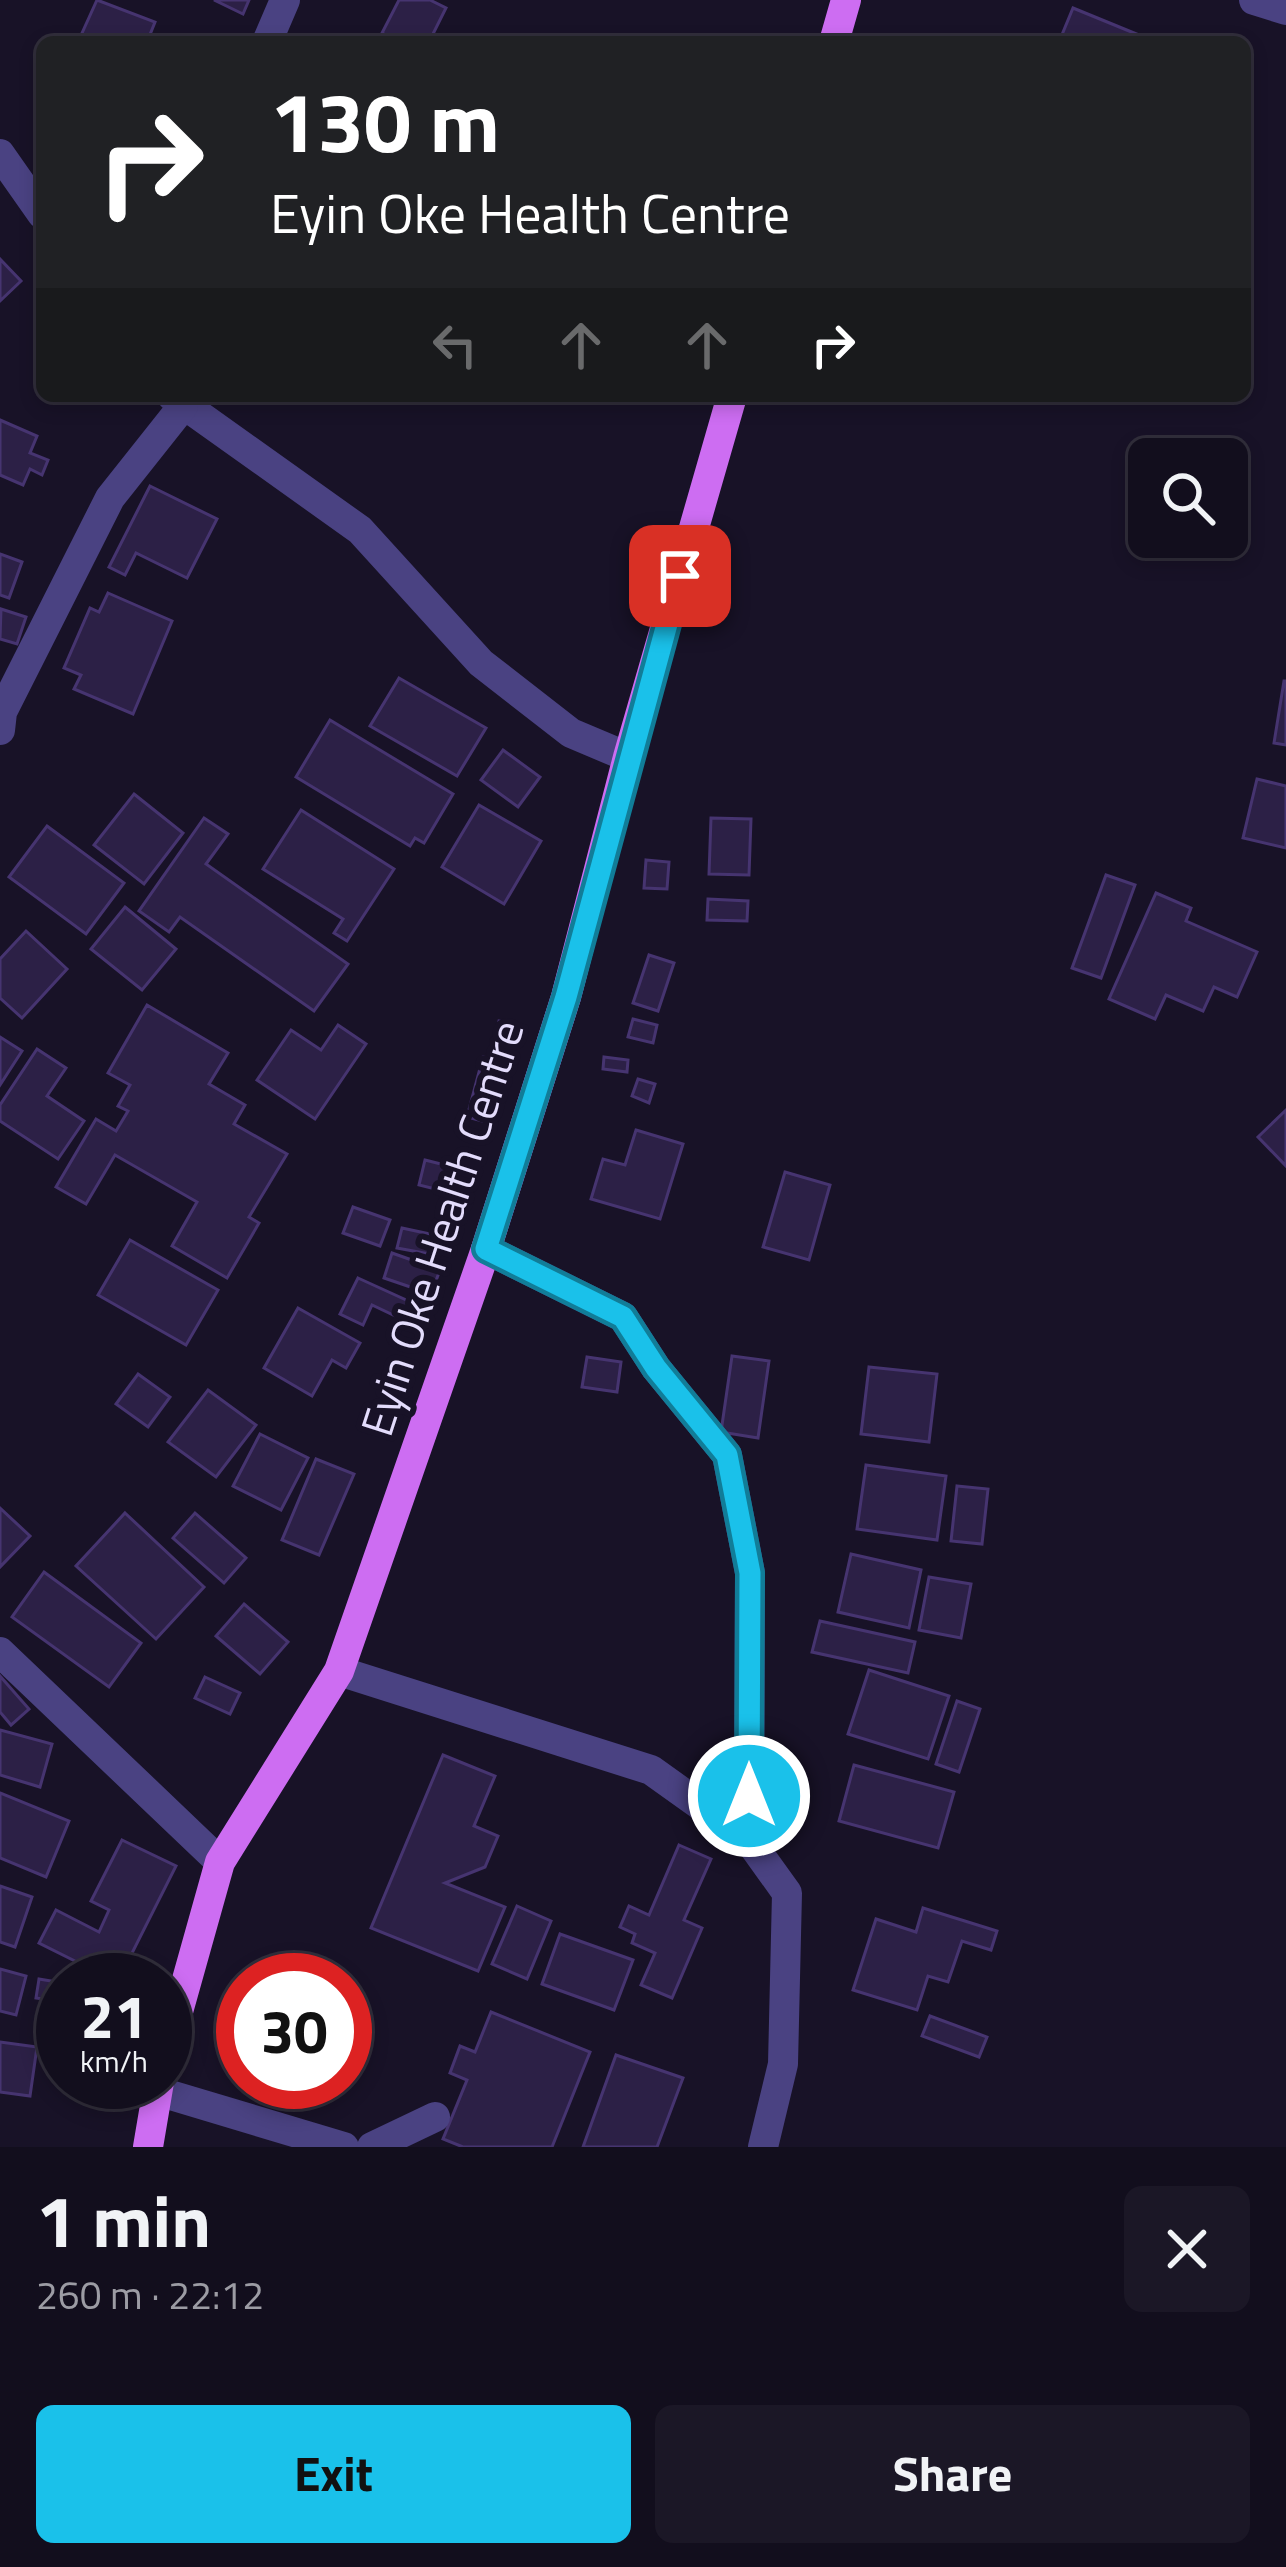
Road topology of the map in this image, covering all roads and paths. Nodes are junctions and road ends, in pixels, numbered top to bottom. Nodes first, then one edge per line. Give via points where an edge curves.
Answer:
1 (285, 0) edge
2 (846, 0) edge
3 (1254, 0) edge
4 (1286, 10) edge
5 (270, 36) edge
6 (836, 36) edge
7 (0, 154) edge
8 (36, 205) edge
9 (176, 402) edge
10 (178, 402) edge
11 (730, 402) edge
12 (0, 730) edge
13 (628, 757) junction
14 (486, 1249) junction
15 (0, 1652) edge
16 (339, 1671) junction
17 (749, 1840) junction
18 (220, 1862) junction
19 (192, 1962) edge
20 (192, 2098) edge
21 (154, 2109) edge
22 (435, 2117) dead end
23 (148, 2147) edge
24 (344, 2147) edge
25 (372, 2147) edge
26 (763, 2147) edge

1 - 5 street
2 - 6 main road
3 - 4 street
7 - 8 street
9 - 12 street via 110,498
10 - 13 street via 360,530 481,663 571,733
11 - 13 main road, Eyin Oke Health Centre
13 - 14 main road, Eyin Oke Health Centre via 566,997
14 - 16 main road, Eyin Oke Health Centre
14 - 17 street via 623,1317 727,1455 750,1573
15 - 18 street
16 - 17 street via 651,1770
16 - 18 main road, Eyin Oke Health Centre
17 - 26 street via 788,1893 783,2064
18 - 19 main road, Eyin Oke Health Centre
20 - 24 street
21 - 23 main road
22 - 25 street

